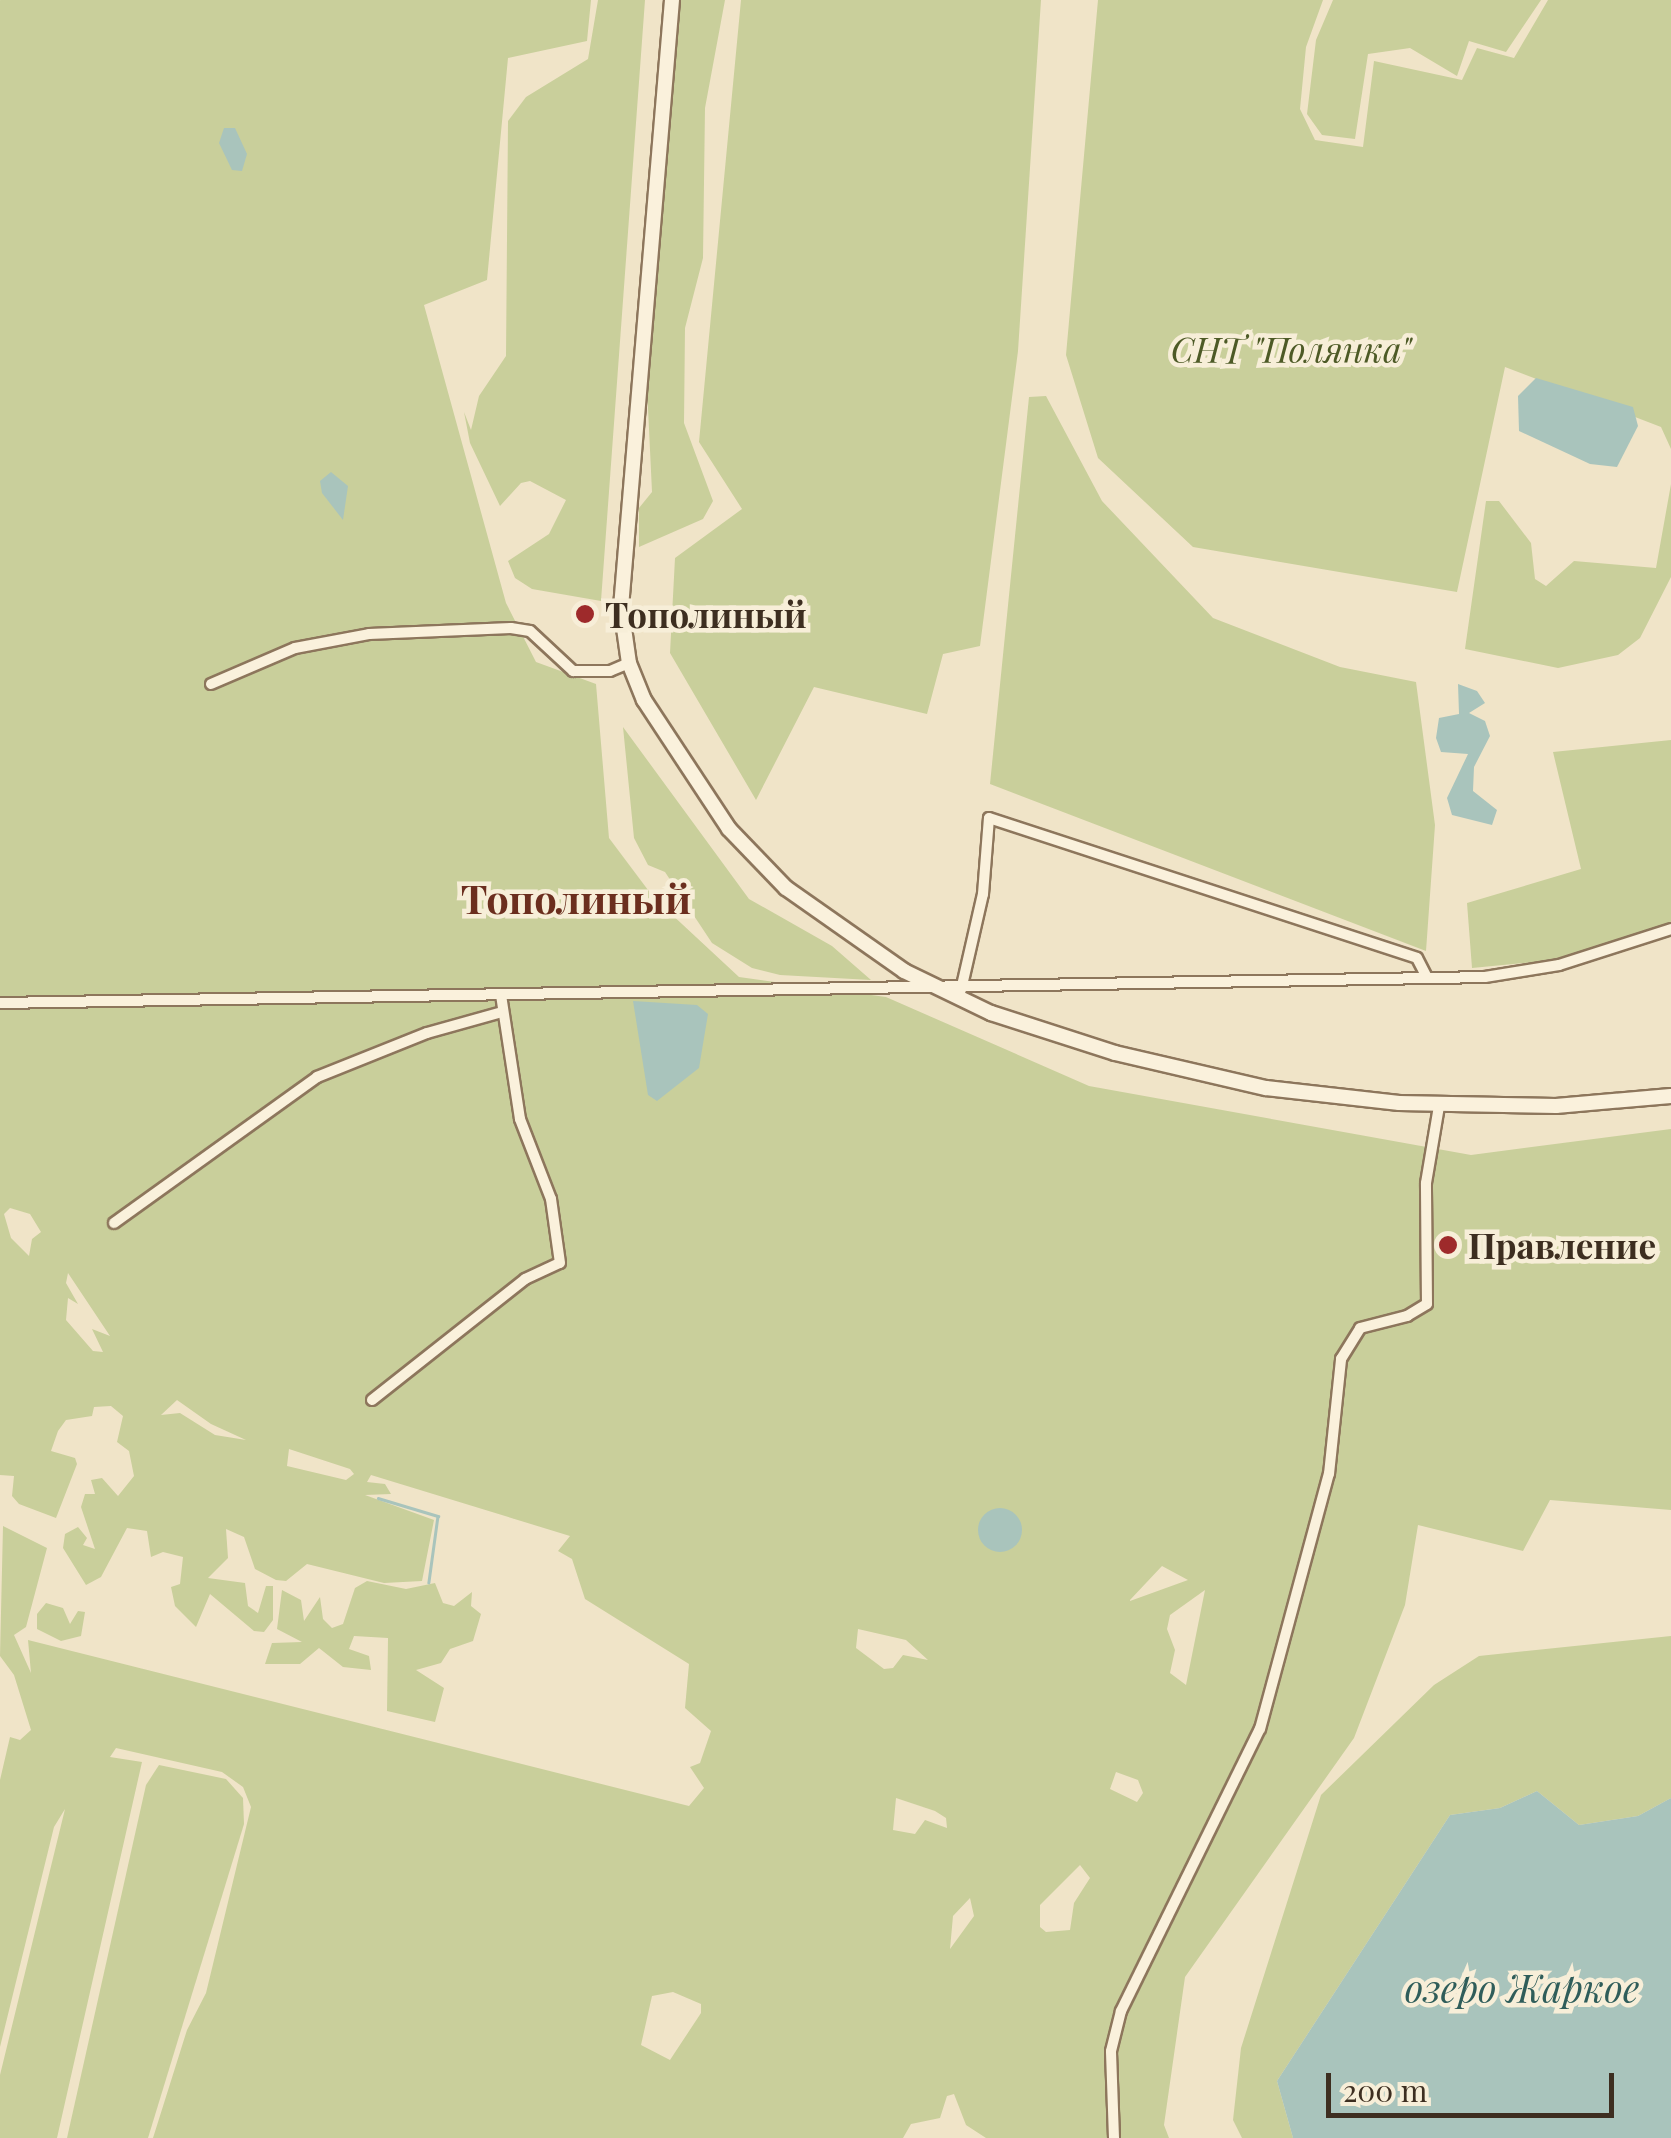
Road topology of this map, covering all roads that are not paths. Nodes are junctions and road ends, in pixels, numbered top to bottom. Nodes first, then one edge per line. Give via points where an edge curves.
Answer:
1 (672, 0) edge
2 (629, 663) junction
3 (211, 684) dead end
4 (1671, 930) edge
5 (1426, 978) junction
6 (931, 986) junction
7 (961, 993) junction
8 (501, 995) junction
9 (0, 1004) edge
10 (502, 1012) junction
11 (1671, 1096) edge
12 (1440, 1106) junction
13 (114, 1223) dead end
14 (372, 1400) dead end
15 (1114, 2138) edge

1 - 2 street via 622,572
2 - 3 street via 610,671 573,671 530,632 511,628 369,634 295,648
2 - 6 street via 680,763 757,860 826,919
4 - 5 street via 1528,971
5 - 7 street
5 - 7 street via 1417,958 989,818 983,894
6 - 7 street
6 - 8 street
7 - 12 street via 1212,1078
8 - 9 street
8 - 10 street
10 - 13 street via 426,1033 316,1077
10 - 14 street via 520,1119 551,1200 560,1263 525,1279
11 - 12 street
12 - 15 street via 1426,1183 1426,1304 1360,1328 1341,1359 1328,1474 1260,1729 1120,2011 1111,2051

